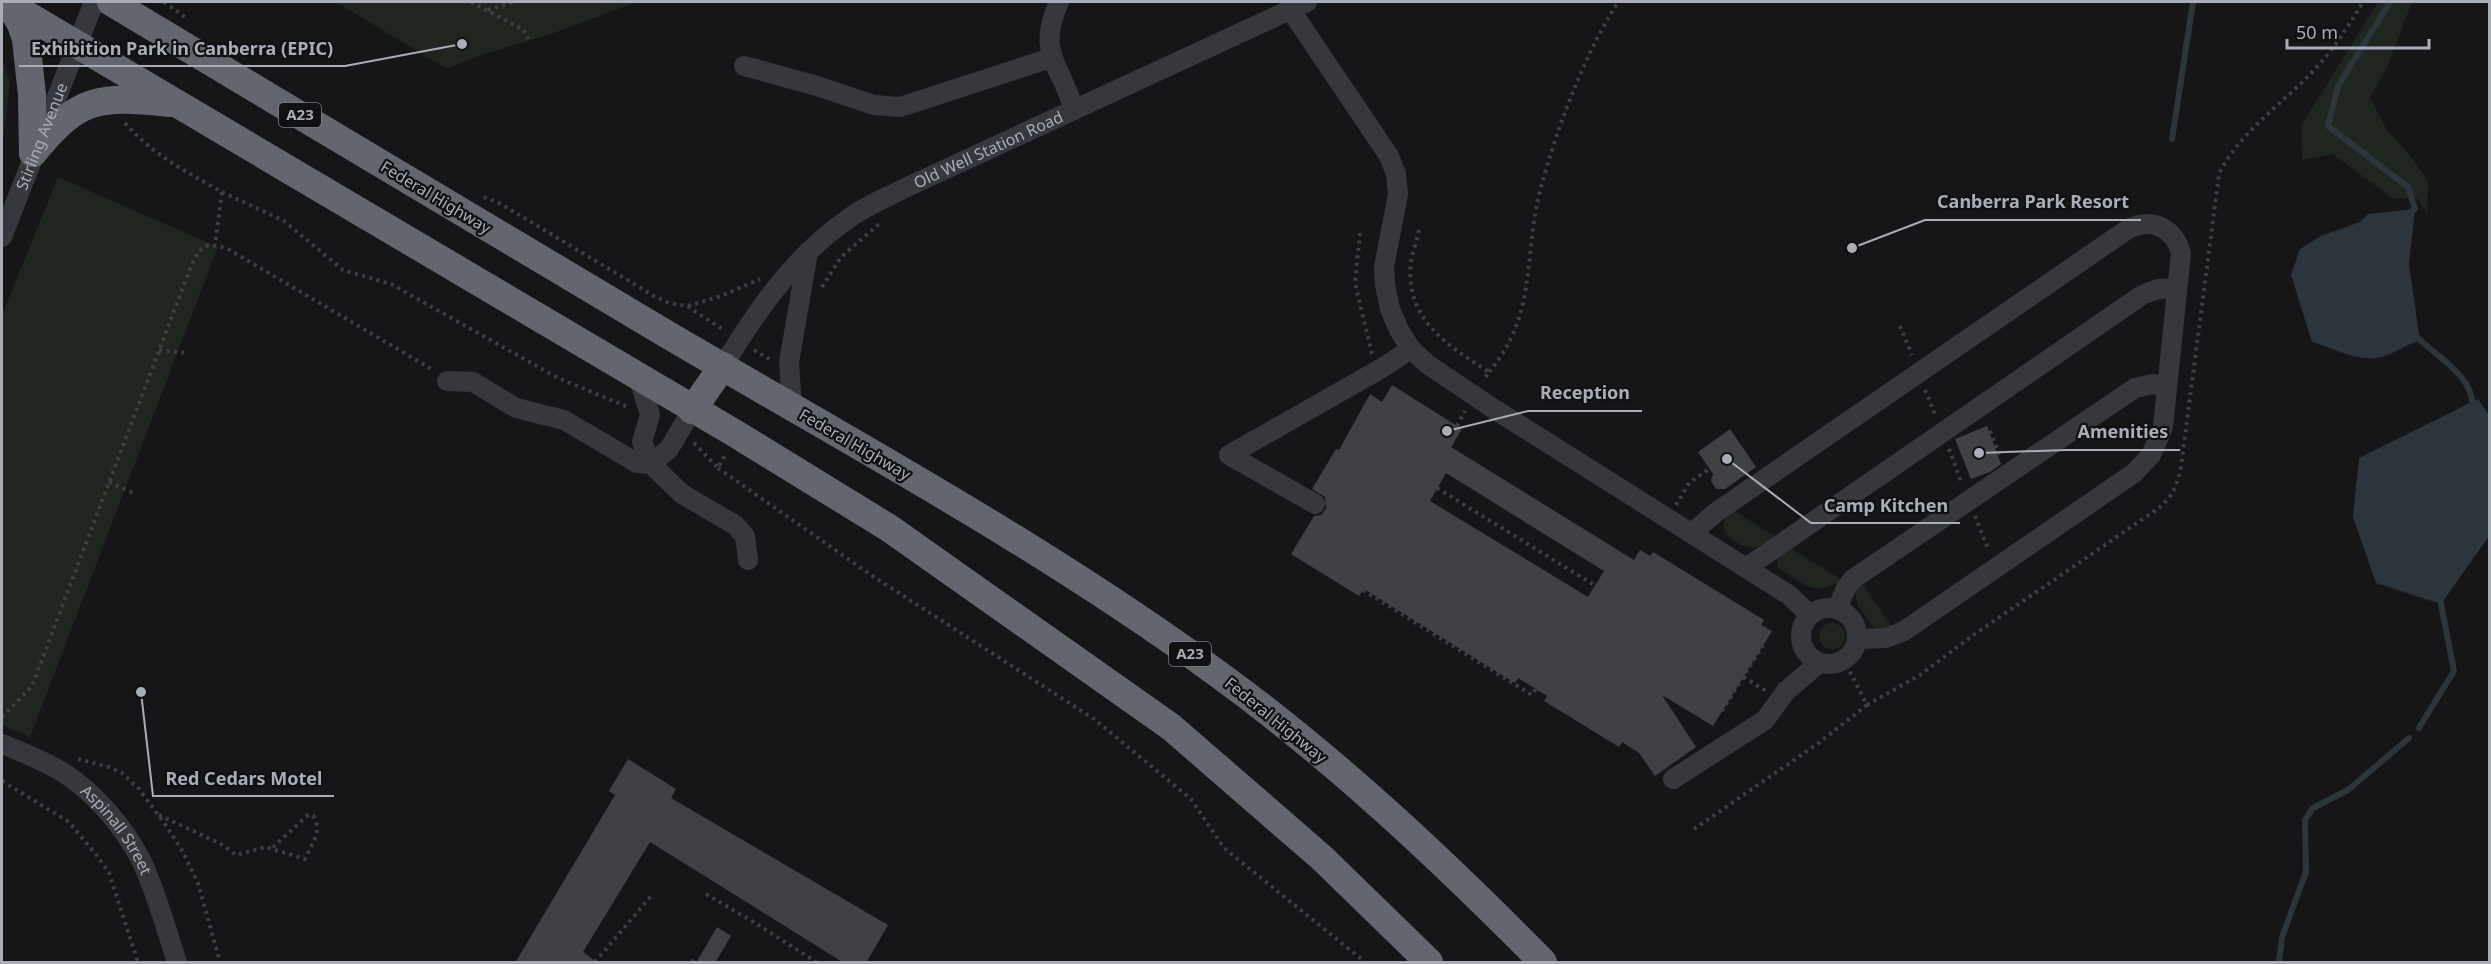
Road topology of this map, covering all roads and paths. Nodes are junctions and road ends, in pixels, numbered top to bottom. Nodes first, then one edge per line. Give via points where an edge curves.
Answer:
1 (94, 2) edge
2 (111, 2) edge
3 (471, 2) edge
4 (514, 2) edge
5 (1059, 2) edge
6 (1618, 2) edge
7 (7, 3) edge
8 (1299, 5) edge
9 (488, 10) junction
10 (141, 12) edge
11 (528, 39) dead end
12 (76, 44) junction
13 (1051, 58) junction
14 (744, 66) dead end
15 (178, 104) junction
16 (1074, 110) junction
17 (121, 119) dead end
18 (33, 153) junction
19 (222, 192) junction
20 (883, 221) dead end
21 (1419, 230) dead end
22 (1360, 233) dead end
23 (2, 237) edge
24 (215, 245) junction
25 (808, 252) junction
26 (792, 268) junction
27 (2177, 288) junction
28 (817, 296) dead end
29 (687, 306) dead end
30 (1411, 349) junction
31 (159, 350) junction
32 (187, 353) dead end
33 (789, 362) junction
34 (723, 366) junction
35 (1377, 371) junction
36 (1489, 372) junction
37 (639, 378) junction
38 (447, 381) joint
39 (2167, 386) junction
40 (760, 388) junction
41 (1474, 396) junction
42 (792, 407) junction
43 (650, 415) junction
44 (686, 420) junction
45 (1457, 426) dead end
46 (736, 434) junction
47 (651, 464) junction
48 (718, 468) junction
49 (1709, 469) dead end
50 (109, 482) junction
51 (1437, 488) dead end
52 (133, 493) dead end
53 (1315, 504) dead end
54 (1667, 517) junction
55 (1692, 533) junction
56 (748, 560) dead end
57 (1746, 568) junction
58 (1598, 587) junction
59 (1363, 590) dead end
60 (1837, 609) junction
61 (1810, 615) junction
62 (1857, 639) junction
63 (1763, 645) dead end
64 (1562, 646) junction
65 (1844, 660) junction
66 (1819, 663) junction
67 (1743, 677) junction
68 (1779, 700) junction
69 (1722, 711) dead end
70 (2, 717) edge
71 (1657, 743) dead end
72 (2, 744) edge
73 (1673, 779) dead end
74 (2, 781) edge
75 (158, 815) dead end
76 (1694, 829) dead end
77 (271, 849) junction
78 (706, 894) dead end
79 (651, 896) dead end
80 (138, 963) edge
81 (177, 963) edge
82 (595, 963) edge
83 (816, 963) edge
84 (1365, 963) edge
85 (1429, 963) edge
86 (1543, 963) edge

1 - 12 street, Stirling Avenue
2 - 10 highway, Federal Highway / A23
3 - 9 path
4 - 9 path
5 - 13 street via 1050,28
6 - 36 path via 1589,57 1556,137 1539,194 1526,295 1505,353
7 - 12 highway
7 - 18 highway via 26,39
8 - 16 street, Old Well Station Road
8 - 30 street via 1396,174 1398,194 1384,267 1385,285 1390,309
9 - 11 path via 524,30
10 - 34 highway, Federal Highway / A23
12 - 15 highway
12 - 18 street, Stirling Avenue
13 - 14 street via 900,107 874,105
13 - 16 street via 1068,89
15 - 18 highway via 100,101 64,118
15 - 37 highway
16 - 25 street, Old Well Station Road via 871,205
17 - 19 path via 144,144
18 - 23 street, Stirling Avenue
19 - 24 path
19 - 43 path via 284,221 343,270 390,284 558,378
20 - 28 path via 841,257
21 - 36 path via 1411,262 1418,309 1446,345
22 - 35 path via 1355,283
24 - 31 path via 199,250 190,266
24 - 38 path via 228,249
25 - 26 street, Old Well Station Road
25 - 33 street
26 - 29 path
26 - 34 street, Old Well Station Road via 758,310
27 - 39 street
27 - 55 street via 2181,253 2174,236 2155,224 2134,226 1715,513
27 - 57 street via 2142,296
30 - 35 street
30 - 41 street
31 - 32 path
31 - 50 path
33 - 40 path via 773,362
33 - 42 street
34 - 40 highway, Federal Highway / A23
34 - 44 highway
35 - 53 street via 1229,455
36 - 41 path
37 - 43 street
37 - 44 highway
38 - 47 street via 473,382 516,408 564,420 627,458
39 - 60 street via 2135,388 1854,579 1845,588
39 - 62 street via 2159,441 2134,473 1904,631 1886,638
40 - 42 highway, Federal Highway / A23
41 - 45 path
41 - 54 street
42 - 86 highway, Federal Highway / A23 via 1077,578 1220,675 1355,784
43 - 47 street via 642,442
44 - 46 highway
44 - 47 street via 669,449
44 - 48 path
46 - 48 path
46 - 85 highway via 889,528 1171,727 1322,858
47 - 56 street via 682,494 735,525 745,536
48 - 84 path via 871,575 1094,718 1191,799 1224,848
49 - 54 path via 1689,483
50 - 52 path
50 - 70 path via 32,686
51 - 58 path
54 - 55 street
55 - 57 street
57 - 61 street via 1789,595
58 - 64 path
58 - 67 path
59 - 64 path via 1532,695
60 - 61 street via 1818,610
60 - 62 street via 1852,621
61 - 66 street via 1804,623 1801,642 1804,651
62 - 65 street
63 - 67 path
64 - 71 path via 1658,705 1644,729
65 - 66 street
65 - 76 path via 1867,705
66 - 68 street
67 - 68 path
67 - 69 path
68 - 73 street via 1764,720
72 - 81 street, Aspinall Street via 64,773 96,800 123,831 142,862
74 - 80 path via 69,822 98,857 109,873
75 - 77 path via 236,855
77 - 77 path via 305,859 319,829 317,821 308,815
78 - 83 path
79 - 82 path

